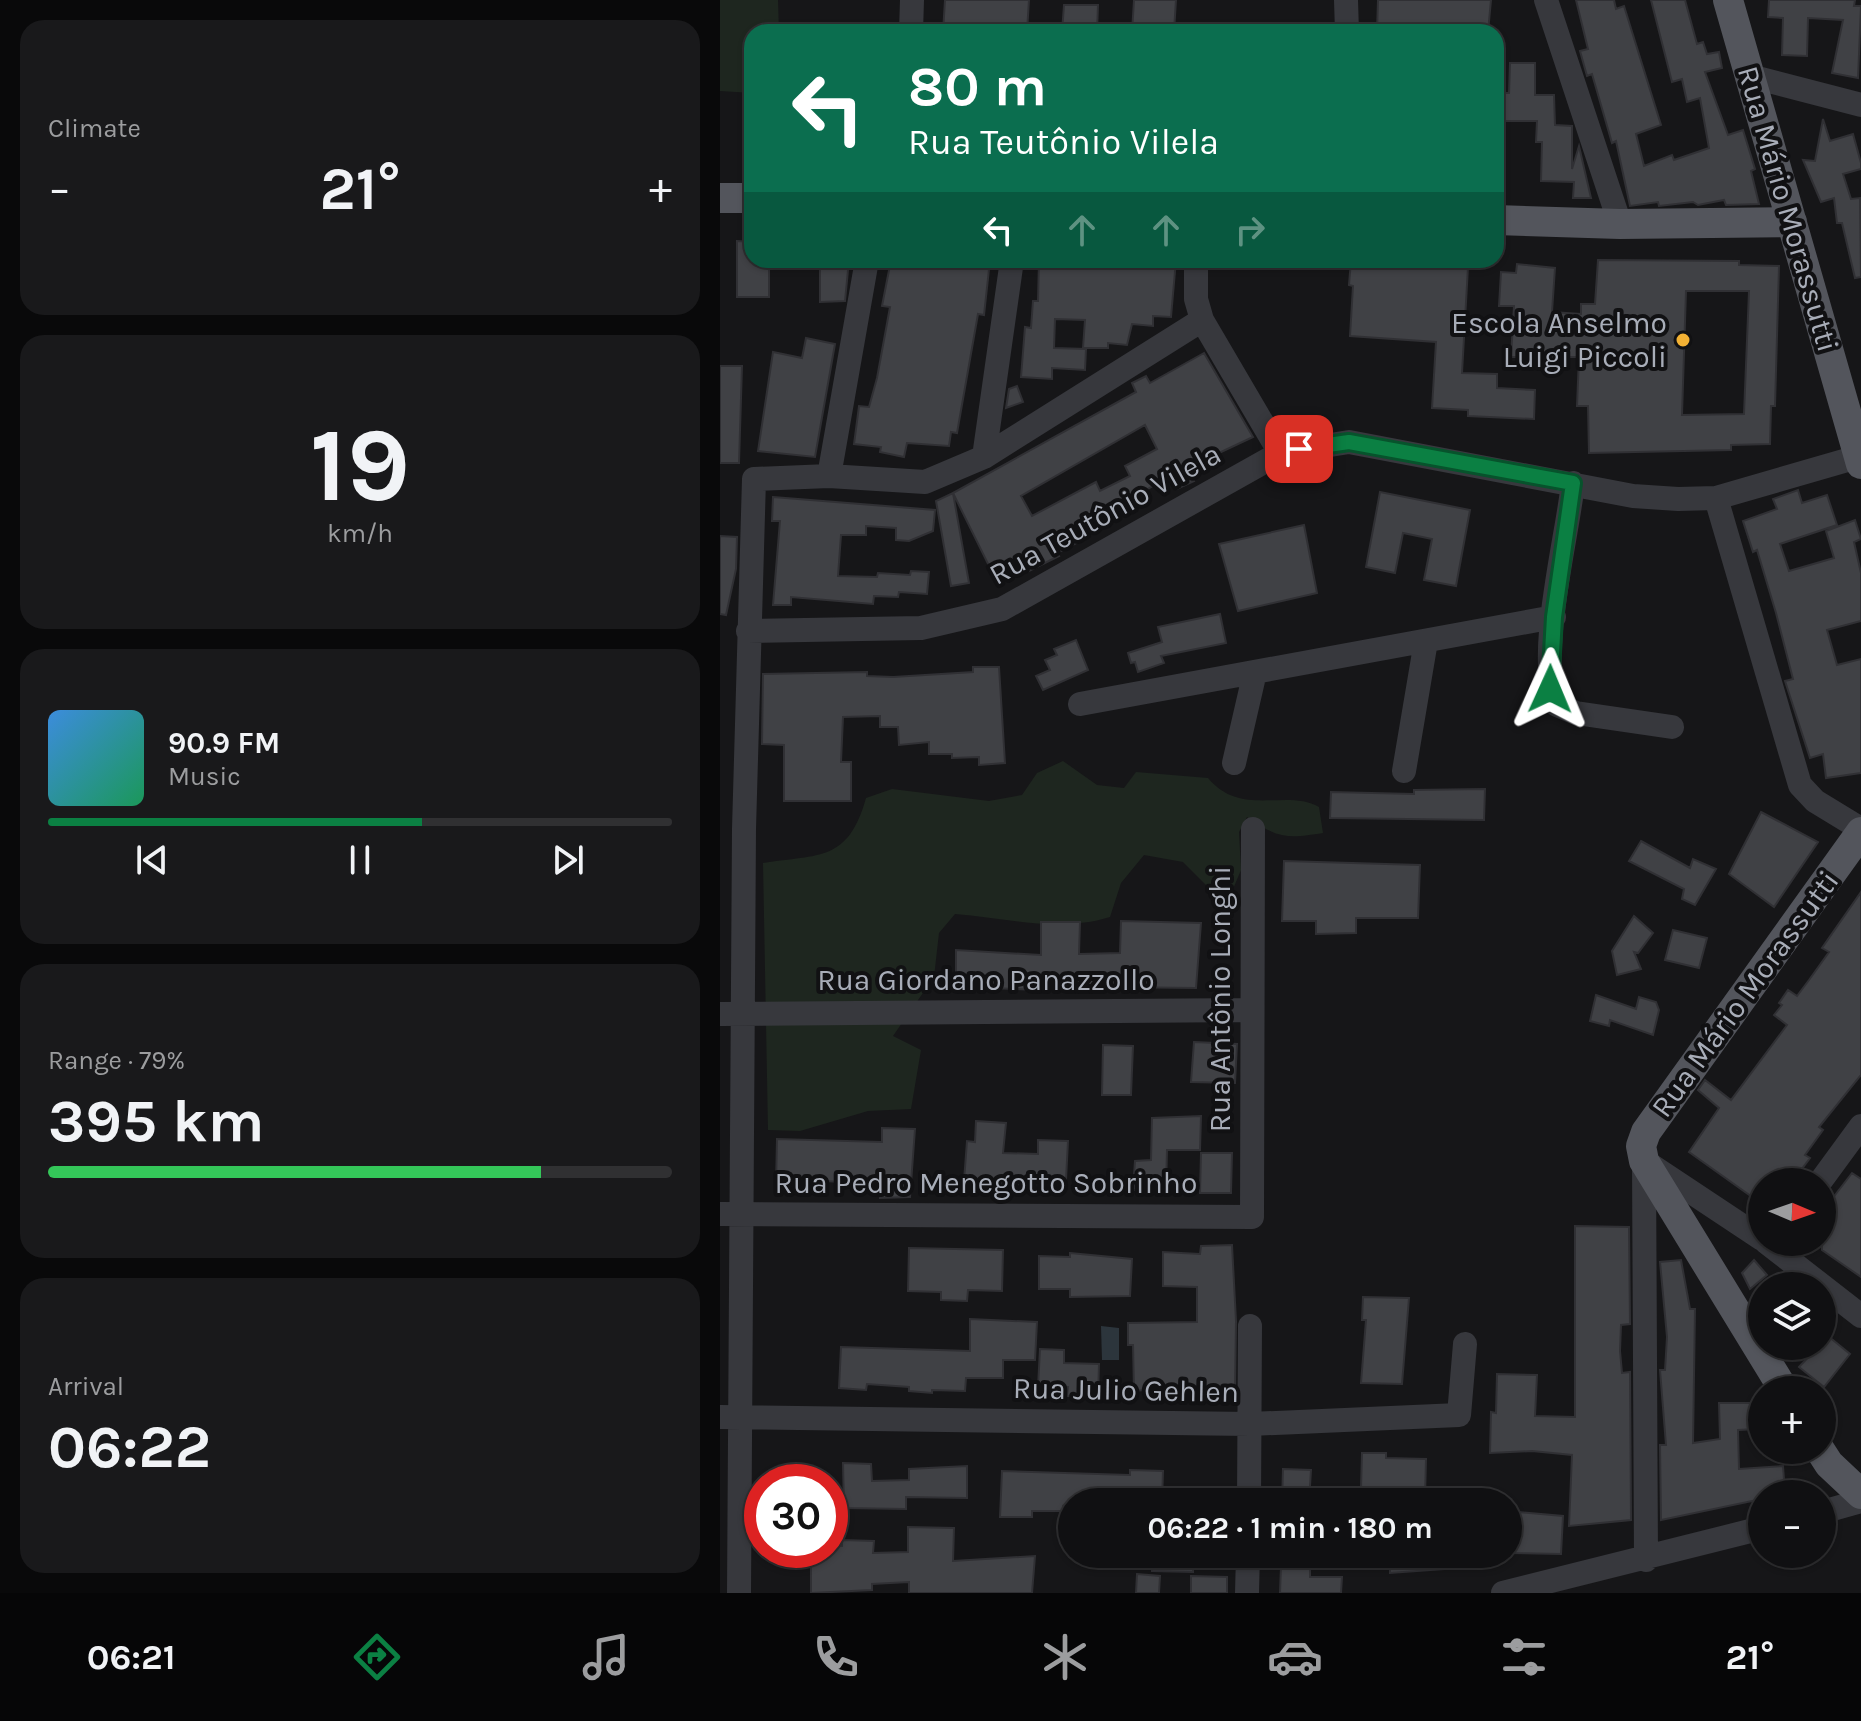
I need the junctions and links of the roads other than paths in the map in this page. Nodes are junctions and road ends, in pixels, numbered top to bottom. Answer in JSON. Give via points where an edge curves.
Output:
{"nodes":[{"id":1,"x":912,"y":0,"type":"edge"},
{"id":2,"x":1346,"y":0,"type":"edge"},
{"id":3,"x":1546,"y":0,"type":"edge"},
{"id":4,"x":1728,"y":0,"type":"edge"},
{"id":5,"x":911,"y":24,"type":"edge"},
{"id":6,"x":1347,"y":24,"type":"edge"},
{"id":7,"x":1750,"y":76,"type":"junction"},
{"id":8,"x":1861,"y":105,"type":"edge"},
{"id":9,"x":720,"y":198,"type":"edge"},
{"id":10,"x":744,"y":198,"type":"edge"},
{"id":11,"x":1504,"y":220,"type":"edge"},
{"id":12,"x":1792,"y":222,"type":"junction"},
{"id":13,"x":1620,"y":224,"type":"junction"},
{"id":14,"x":866,"y":268,"type":"edge"},
{"id":15,"x":1011,"y":268,"type":"edge"},
{"id":16,"x":1196,"y":268,"type":"edge"},
{"id":17,"x":1202,"y":320,"type":"junction"},
{"id":18,"x":1280,"y":453,"type":"junction"},
{"id":19,"x":984,"y":457,"type":"junction"},
{"id":20,"x":1860,"y":459,"type":"edge"},
{"id":21,"x":829,"y":476,"type":"junction"},
{"id":22,"x":1573,"y":483,"type":"junction"},
{"id":23,"x":1716,"y":498,"type":"junction"},
{"id":24,"x":1554,"y":617,"type":"junction"},
{"id":25,"x":748,"y":631,"type":"junction"},
{"id":26,"x":1426,"y":641,"type":"junction"},
{"id":27,"x":1255,"y":672,"type":"junction"},
{"id":28,"x":1080,"y":704,"type":"dead end"},
{"id":29,"x":1672,"y":727,"type":"dead end"},
{"id":30,"x":1234,"y":763,"type":"dead end"},
{"id":31,"x":1404,"y":771,"type":"dead end"},
{"id":32,"x":732,"y":829,"type":"edge"},
{"id":33,"x":1253,"y":829,"type":"dead end"},
{"id":34,"x":1861,"y":831,"type":"edge"},
{"id":35,"x":1252,"y":1010,"type":"junction"},
{"id":36,"x":732,"y":1014,"type":"edge"},
{"id":37,"x":1861,"y":1126,"type":"edge"},
{"id":38,"x":1644,"y":1161,"type":"junction"},
{"id":39,"x":1830,"y":1168,"type":"edge"},
{"id":40,"x":730,"y":1214,"type":"edge"},
{"id":41,"x":1252,"y":1217,"type":"joint"},
{"id":42,"x":1748,"y":1228,"type":"edge"},
{"id":43,"x":1786,"y":1256,"type":"edge"},
{"id":44,"x":1861,"y":1316,"type":"edge"},
{"id":45,"x":1250,"y":1326,"type":"dead end"},
{"id":46,"x":1465,"y":1344,"type":"dead end"},
{"id":47,"x":1775,"y":1376,"type":"edge"},
{"id":48,"x":730,"y":1417,"type":"edge"},
{"id":49,"x":1250,"y":1424,"type":"junction"},
{"id":50,"x":1829,"y":1464,"type":"edge"},
{"id":51,"x":1249,"y":1488,"type":"edge"},
{"id":52,"x":1861,"y":1494,"type":"edge"},
{"id":53,"x":1861,"y":1501,"type":"edge"},
{"id":54,"x":1836,"y":1508,"type":"edge"},
{"id":55,"x":1748,"y":1532,"type":"edge"},
{"id":56,"x":1646,"y":1560,"type":"junction"},
{"id":57,"x":1248,"y":1568,"type":"edge"},
{"id":58,"x":739,"y":1593,"type":"edge"},
{"id":59,"x":1247,"y":1593,"type":"edge"},
{"id":60,"x":1503,"y":1593,"type":"edge"}],
"edges":[{"from":1,"to":5,"type":"street"},
{"from":2,"to":6,"type":"street"},
{"from":3,"to":13,"type":"street"},
{"from":4,"to":7,"type":"main road","name":"Rua Mário Morassutti"},
{"from":7,"to":8,"type":"street"},
{"from":7,"to":12,"type":"main road","name":"Rua Mário Morassutti"},
{"from":9,"to":10,"type":"main road"},
{"from":11,"to":13,"type":"main road"},
{"from":12,"to":13,"type":"main road"},
{"from":12,"to":20,"type":"main road","name":"Rua Mário Morassutti"},
{"from":14,"to":21,"type":"street"},
{"from":15,"to":19,"type":"street"},
{"from":16,"to":17,"type":"street"},
{"from":17,"to":18,"type":"street"},
{"from":17,"to":19,"type":"street"},
{"from":18,"to":22,"type":"street","name":"Rua Teutônio Vilela","via":[[1349,442]]},
{"from":18,"to":25,"type":"street","name":"Rua Teutônio Vilela","via":[[1002,609],[921,628]]},
{"from":19,"to":21,"type":"street","via":[[925,482]]},
{"from":20,"to":23,"type":"street","name":"Rua Teutônio Vilela"},
{"from":21,"to":25,"type":"street","via":[[754,479]]},
{"from":22,"to":23,"type":"street","name":"Rua Teutônio Vilela","via":[[1633,496]]},
{"from":22,"to":24,"type":"street"},
{"from":23,"to":34,"type":"street","via":[[1800,785]]},
{"from":24,"to":26,"type":"street"},
{"from":24,"to":29,"type":"street","via":[[1549,668],[1557,705],[1576,713]]},
{"from":25,"to":32,"type":"street"},
{"from":26,"to":27,"type":"street"},
{"from":26,"to":31,"type":"street"},
{"from":27,"to":28,"type":"street"},
{"from":27,"to":30,"type":"street"},
{"from":32,"to":36,"type":"street"},
{"from":33,"to":35,"type":"street","name":"Rua Antônio Longhi"},
{"from":34,"to":38,"type":"main road","name":"Rua Mário Morassutti","via":[[1646,1132],[1641,1146]]},
{"from":35,"to":36,"type":"street","name":"Rua Giordano Panazzollo"},
{"from":35,"to":41,"type":"street","name":"Rua Antônio Longhi"},
{"from":36,"to":40,"type":"street"},
{"from":37,"to":39,"type":"street"},
{"from":38,"to":42,"type":"street"},
{"from":38,"to":47,"type":"main road"},
{"from":38,"to":56,"type":"street"},
{"from":40,"to":41,"type":"street","name":"Rua Pedro Menegotto Sobrinho"},
{"from":40,"to":48,"type":"street"},
{"from":43,"to":44,"type":"street"},
{"from":45,"to":49,"type":"street"},
{"from":46,"to":49,"type":"street","name":"Rua Julio Gehlen","via":[[1459,1415]]},
{"from":48,"to":49,"type":"street","name":"Rua Julio Gehlen"},
{"from":48,"to":58,"type":"street"},
{"from":49,"to":51,"type":"street"},
{"from":50,"to":52,"type":"main road"},
{"from":53,"to":54,"type":"street"},
{"from":55,"to":56,"type":"street"},
{"from":56,"to":60,"type":"street"},
{"from":57,"to":59,"type":"street"}]}
